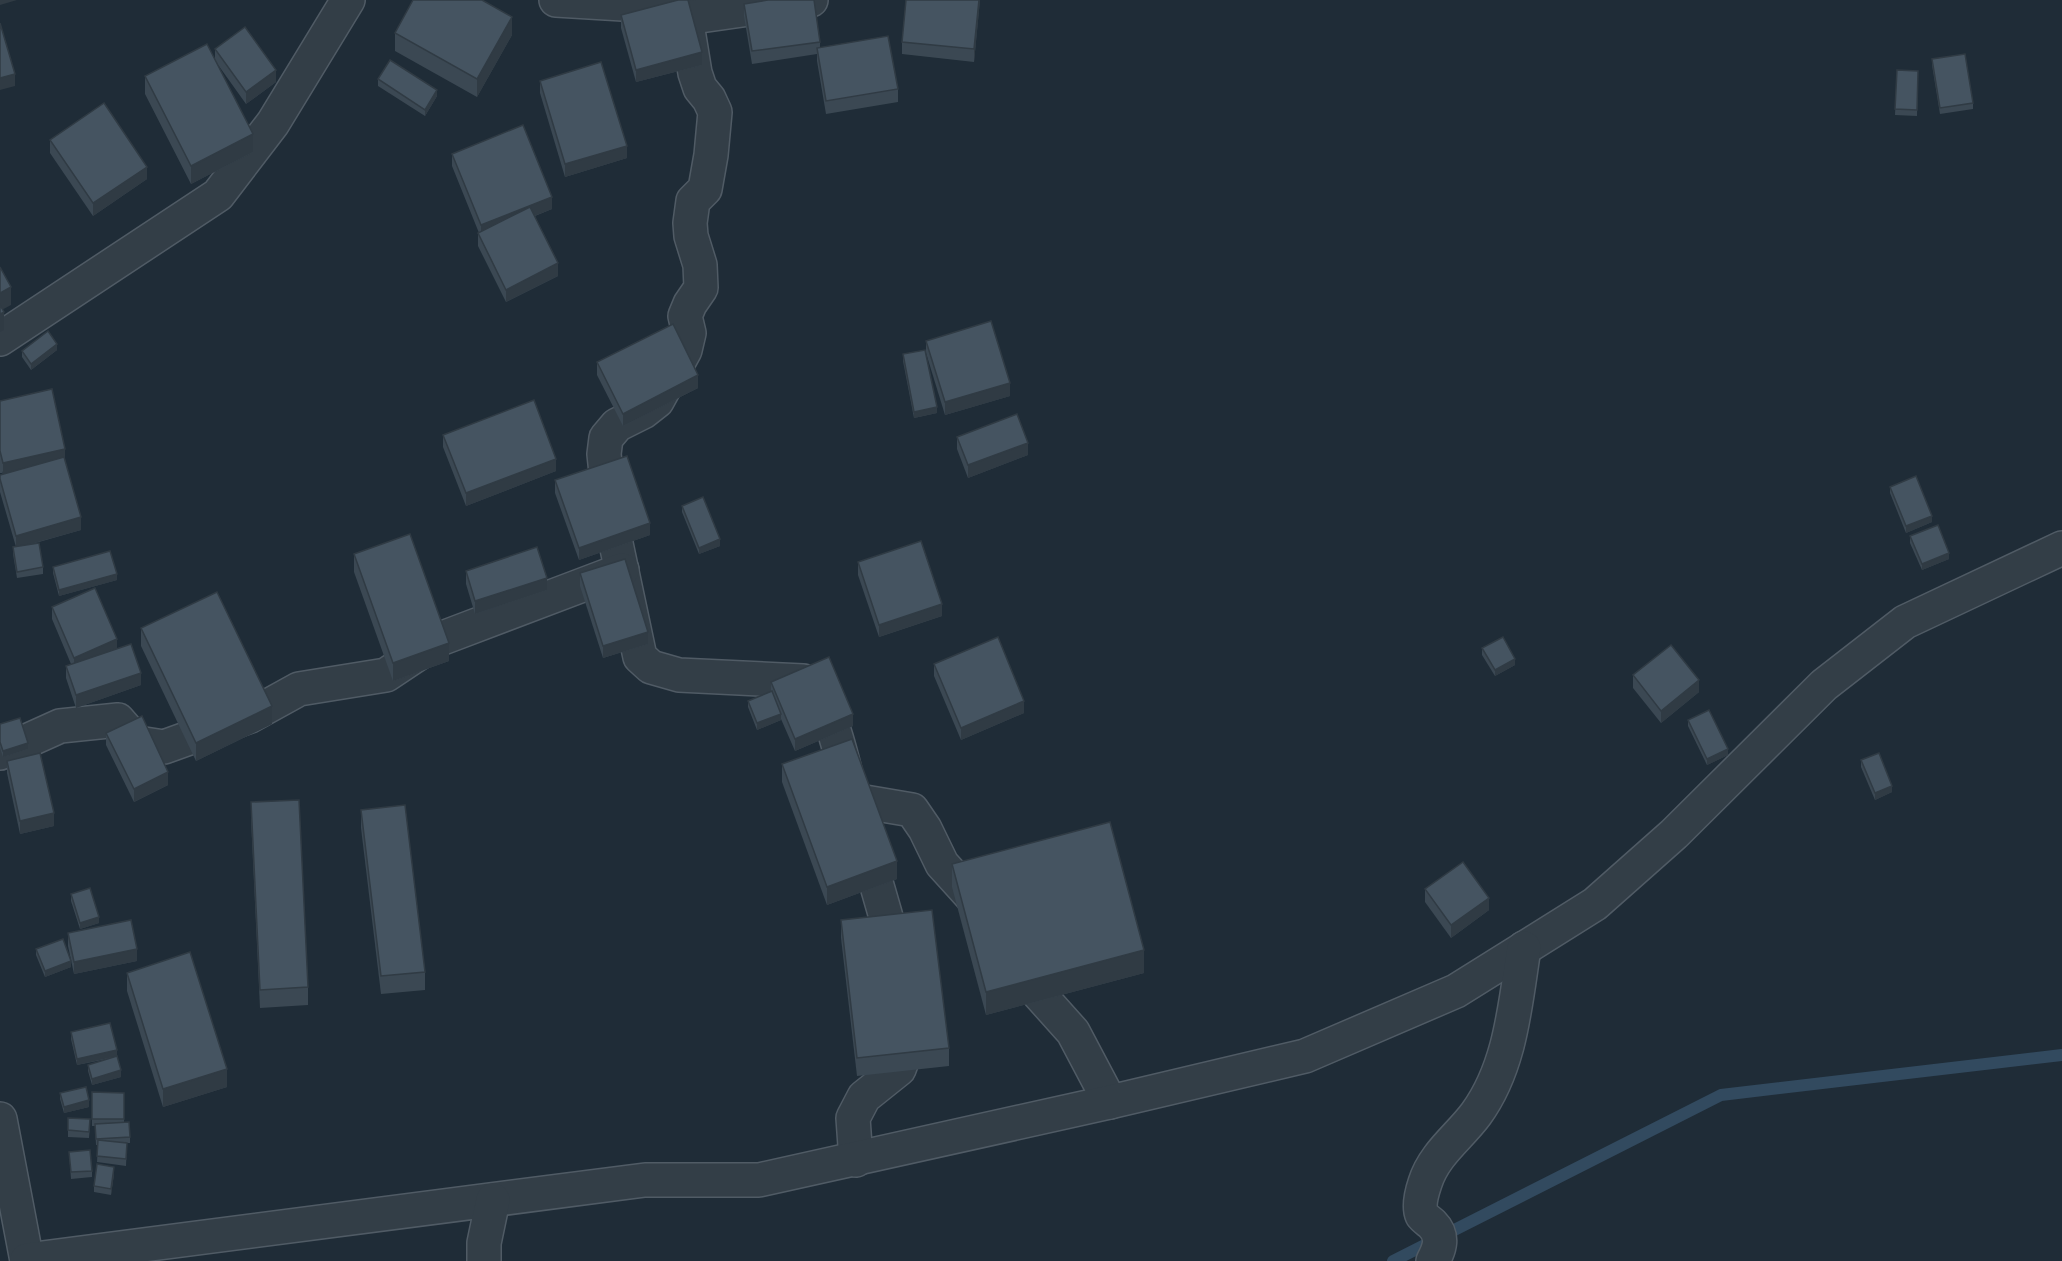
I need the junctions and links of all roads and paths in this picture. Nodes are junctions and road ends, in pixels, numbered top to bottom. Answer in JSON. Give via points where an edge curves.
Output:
{"nodes":[{"id":1,"x":348,"y":0,"type":"edge"},
{"id":2,"x":556,"y":0,"type":"edge"},
{"id":3,"x":811,"y":0,"type":"edge"},
{"id":4,"x":686,"y":18,"type":"junction"},
{"id":5,"x":0,"y":339,"type":"edge"},
{"id":6,"x":2062,"y":548,"type":"edge"},
{"id":7,"x":622,"y":570,"type":"junction"},
{"id":8,"x":0,"y":753,"type":"edge"},
{"id":9,"x":853,"y":800,"type":"junction"},
{"id":10,"x":1524,"y":948,"type":"junction"},
{"id":11,"x":1110,"y":1102,"type":"junction"},
{"id":12,"x":0,"y":1119,"type":"edge"},
{"id":13,"x":856,"y":1160,"type":"junction"},
{"id":14,"x":493,"y":1200,"type":"junction"},
{"id":15,"x":27,"y":1260,"type":"edge"},
{"id":16,"x":484,"y":1261,"type":"edge"},
{"id":17,"x":1433,"y":1261,"type":"edge"}],
"edges":[{"from":1,"to":5,"type":"street","via":[[273,123],[218,195]]},
{"from":2,"to":4,"type":"street","via":[[673,8],[682,11]]},
{"from":3,"to":4,"type":"street"},
{"from":4,"to":7,"type":"street","via":[[695,74],[715,112],[705,189],[693,201],[690,223],[701,288],[685,316],[689,333],[685,350],[657,401],[617,424],[606,438],[610,509]]},
{"from":6,"to":10,"type":"street","via":[[1905,622],[1824,685],[1674,834],[1595,904]]},
{"from":7,"to":8,"type":"street","via":[[440,639],[386,675],[299,689],[250,716],[164,747],[138,743],[118,720],[60,726]]},
{"from":7,"to":9,"type":"street","via":[[640,657],[651,667],[679,675],[804,681],[816,691],[832,724]]},
{"from":9,"to":11,"type":"street","via":[[912,810],[942,864],[1005,934],[1040,994],[1073,1032]]},
{"from":9,"to":13,"type":"street","via":[[908,995],[909,1042],[899,1069],[864,1097],[853,1118]]},
{"from":10,"to":11,"type":"street","via":[[1456,991],[1305,1056]]},
{"from":10,"to":17,"type":"street","via":[[1500,1073],[1476,1114],[1442,1151],[1425,1181],[1422,1215],[1438,1231],[1441,1248]]},
{"from":11,"to":13,"type":"street"},
{"from":12,"to":15,"type":"street"},
{"from":13,"to":14,"type":"street","via":[[759,1180],[645,1180]]},
{"from":14,"to":15,"type":"street"},
{"from":14,"to":16,"type":"street"}]}
